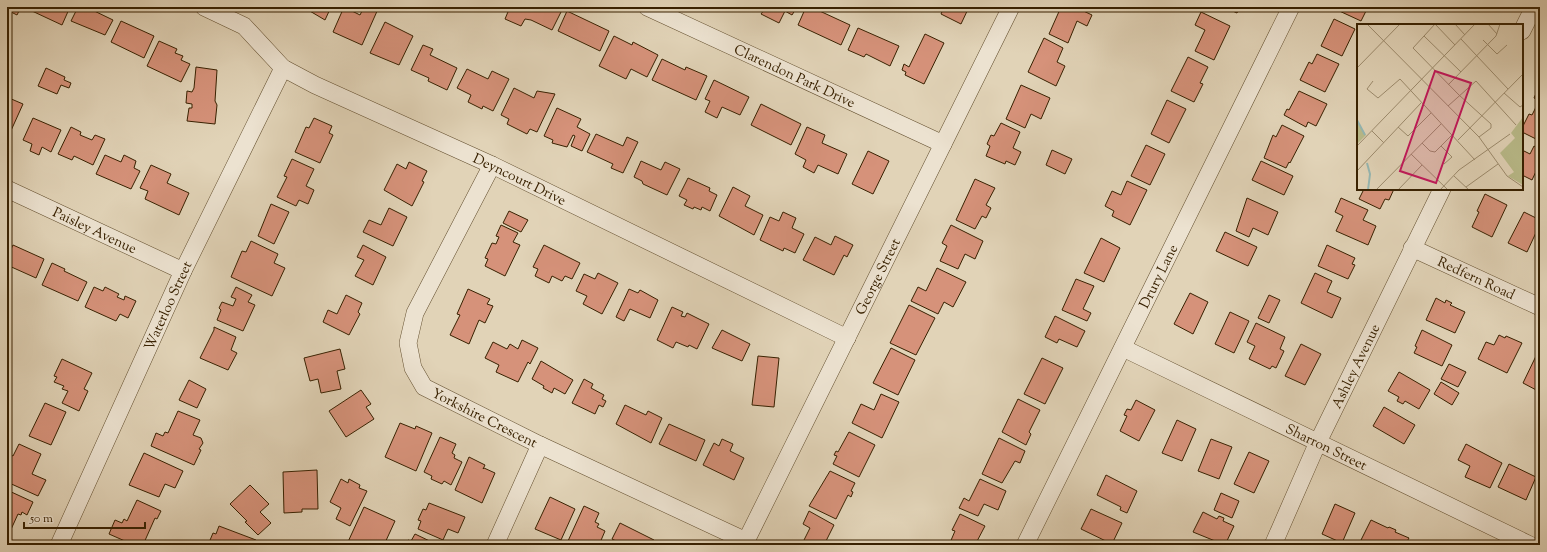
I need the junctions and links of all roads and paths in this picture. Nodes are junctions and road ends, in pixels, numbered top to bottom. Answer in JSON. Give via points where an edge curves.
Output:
{"nodes":[{"id":1,"x":204,"y":7,"type":"edge"},
{"id":2,"x":647,"y":7,"type":"edge"},
{"id":3,"x":1011,"y":7,"type":"edge"},
{"id":4,"x":1291,"y":7,"type":"edge"},
{"id":5,"x":1534,"y":7,"type":"edge"},
{"id":6,"x":1523,"y":29,"type":"edge"},
{"id":7,"x":283,"y":68,"type":"junction"},
{"id":8,"x":943,"y":144,"type":"junction"},
{"id":9,"x":492,"y":165,"type":"junction"},
{"id":10,"x":7,"y":189,"type":"edge"},
{"id":11,"x":1441,"y":190,"type":"edge"},
{"id":12,"x":1412,"y":248,"type":"junction"},
{"id":13,"x":183,"y":272,"type":"junction"},
{"id":14,"x":1540,"y":307,"type":"edge"},
{"id":15,"x":847,"y":338,"type":"junction"},
{"id":16,"x":1123,"y":348,"type":"junction"},
{"id":17,"x":1318,"y":442,"type":"junction"},
{"id":18,"x":540,"y":445,"type":"junction"},
{"id":19,"x":745,"y":543,"type":"edge"},
{"id":20,"x":59,"y":545,"type":"edge"},
{"id":21,"x":495,"y":545,"type":"edge"},
{"id":22,"x":1026,"y":545,"type":"edge"},
{"id":23,"x":1273,"y":545,"type":"edge"},
{"id":24,"x":1530,"y":545,"type":"edge"}],
"edges":[{"from":1,"to":7,"type":"street","name":"Deyncourt Drive","via":[[244,26]]},
{"from":2,"to":8,"type":"street","name":"Clarendon Park Drive"},
{"from":3,"to":8,"type":"street","name":"George Street"},
{"from":4,"to":16,"type":"street","name":"Drury Lane"},
{"from":5,"to":6,"type":"street"},
{"from":7,"to":9,"type":"street","name":"Deyncourt Drive"},
{"from":7,"to":13,"type":"street","name":"Waterloo Street"},
{"from":8,"to":15,"type":"street","name":"George Street"},
{"from":9,"to":15,"type":"street","name":"Deyncourt Drive"},
{"from":9,"to":18,"type":"street","name":"Yorkshire Crescent","via":[[415,313],[409,349],[413,368],[424,387]]},
{"from":10,"to":13,"type":"street","name":"Paisley Avenue"},
{"from":11,"to":12,"type":"street","name":"Ashley Avenue"},
{"from":12,"to":14,"type":"street","name":"Redfern Road"},
{"from":12,"to":17,"type":"street","name":"Ashley Avenue"},
{"from":13,"to":20,"type":"street","name":"Waterloo Street"},
{"from":15,"to":19,"type":"street","name":"George Street"},
{"from":16,"to":17,"type":"street","name":"Sharron Street"},
{"from":16,"to":22,"type":"street","name":"Drury Lane"},
{"from":17,"to":23,"type":"street","name":"Ashley Avenue"},
{"from":17,"to":24,"type":"street","name":"Sharron Street"},
{"from":18,"to":19,"type":"street","name":"Yorkshire Crescent"},
{"from":18,"to":21,"type":"street"}]}
